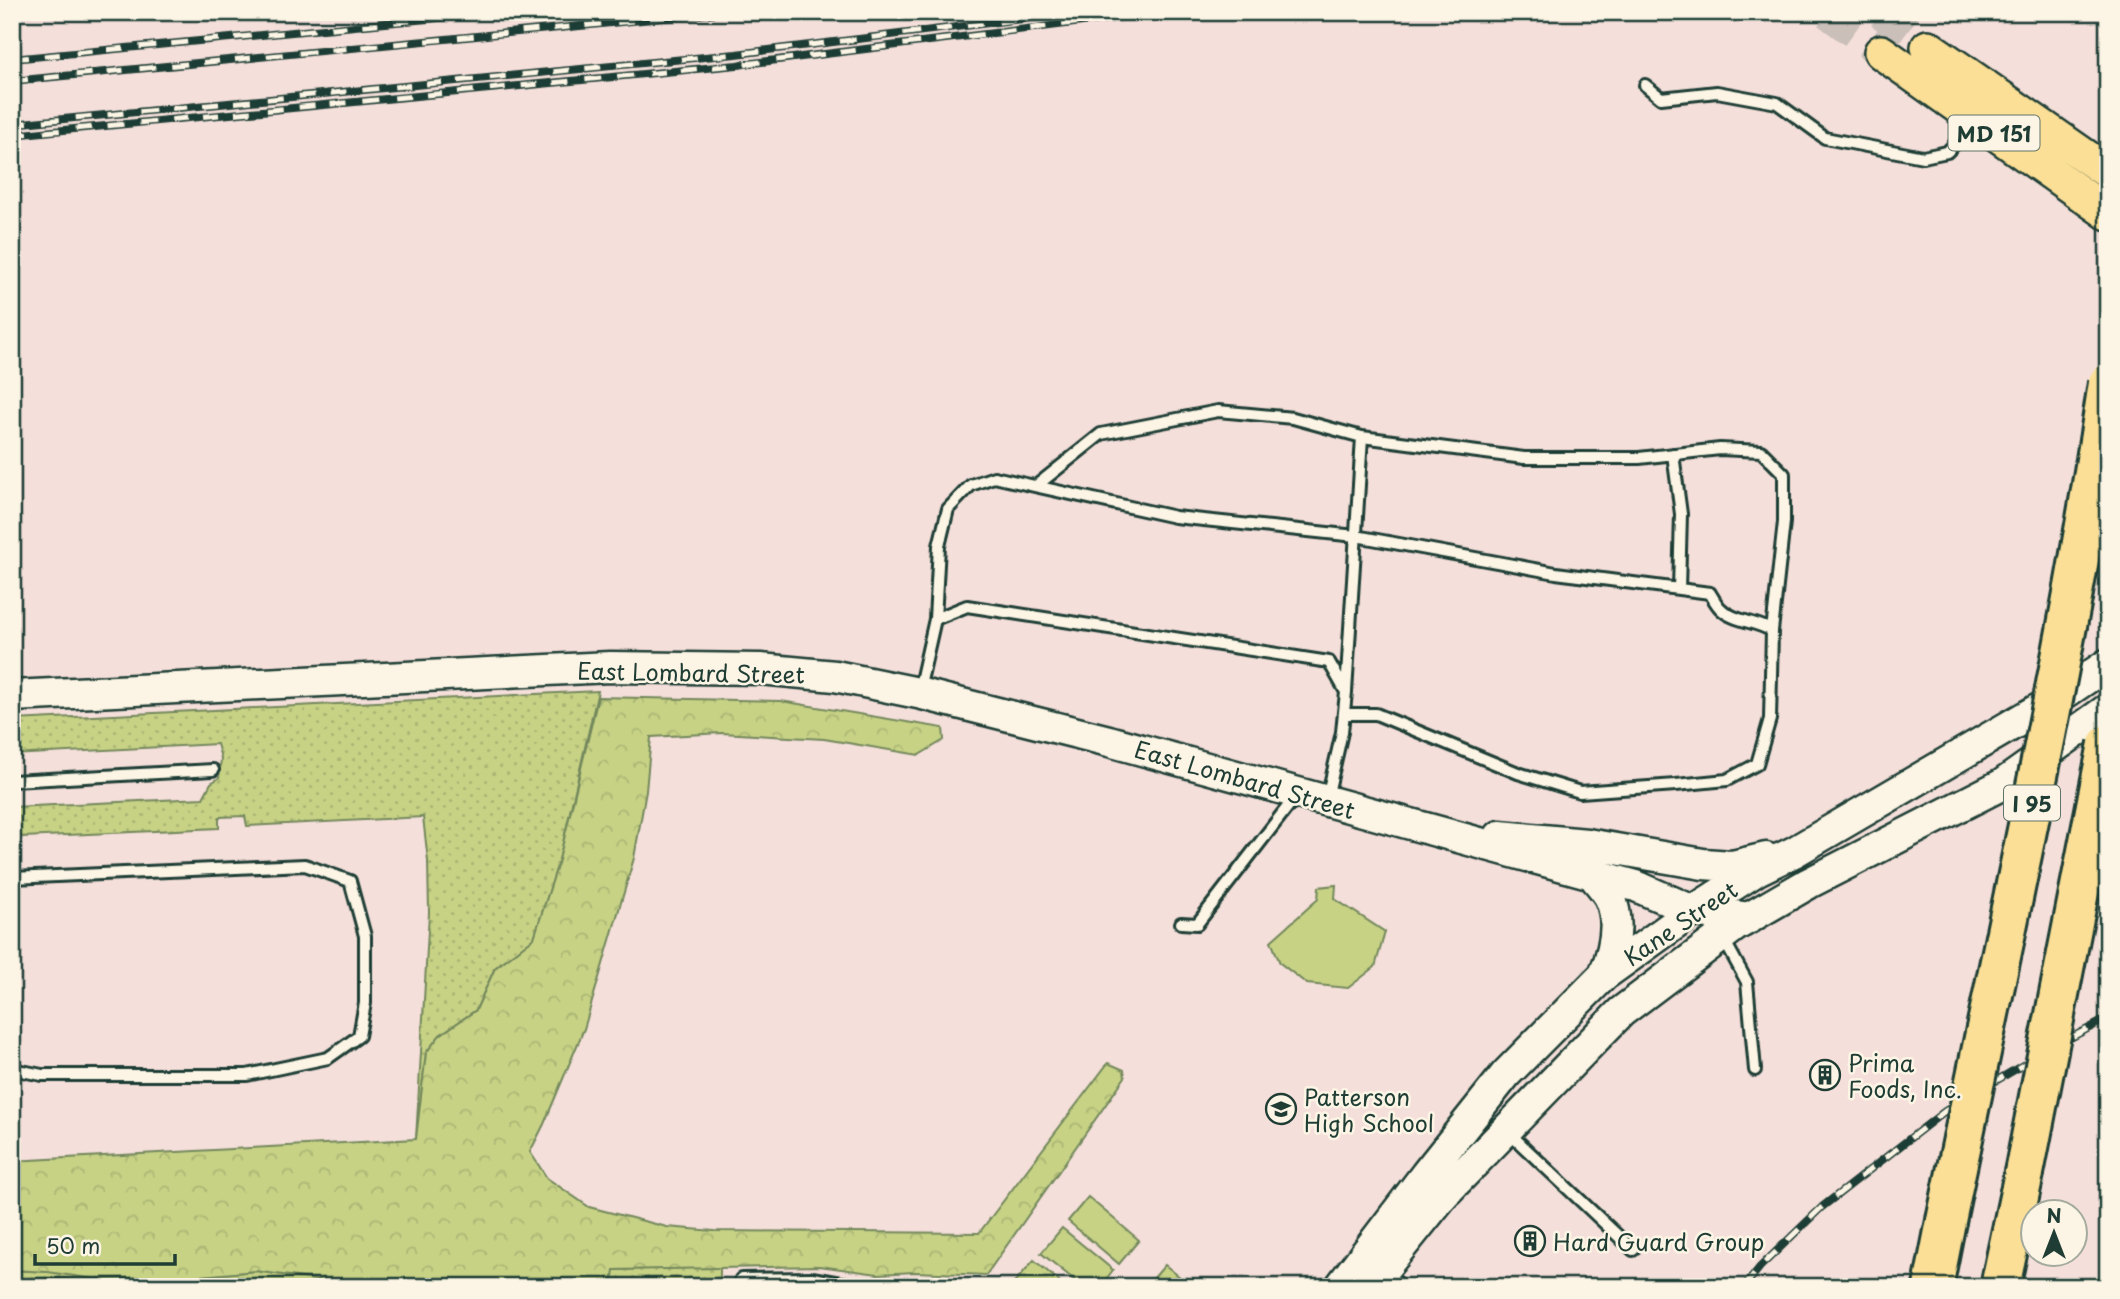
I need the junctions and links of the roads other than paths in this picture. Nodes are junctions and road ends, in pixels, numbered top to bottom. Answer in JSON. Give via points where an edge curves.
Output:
{"nodes":[{"id":1,"x":1928,"y":47,"type":"tunnel mouth"},
{"id":2,"x":1881,"y":52,"type":"tunnel mouth"},
{"id":3,"x":1644,"y":85,"type":"dead end"},
{"id":4,"x":1978,"y":121,"type":"junction"},
{"id":5,"x":2108,"y":172,"type":"edge"},
{"id":6,"x":2108,"y":213,"type":"edge"},
{"id":7,"x":2108,"y":383,"type":"edge"},
{"id":8,"x":1362,"y":437,"type":"junction"},
{"id":9,"x":1673,"y":454,"type":"junction"},
{"id":10,"x":1036,"y":486,"type":"junction"},
{"id":11,"x":1356,"y":536,"type":"junction"},
{"id":12,"x":1679,"y":589,"type":"junction"},
{"id":13,"x":935,"y":619,"type":"junction"},
{"id":14,"x":1773,"y":631,"type":"junction"},
{"id":15,"x":2108,"y":664,"type":"edge"},
{"id":16,"x":1346,"y":692,"type":"junction"},
{"id":17,"x":918,"y":693,"type":"junction"},
{"id":18,"x":12,"y":696,"type":"edge"},
{"id":19,"x":2108,"y":709,"type":"edge"},
{"id":20,"x":1344,"y":714,"type":"junction"},
{"id":21,"x":2108,"y":744,"type":"edge"},
{"id":22,"x":213,"y":770,"type":"dead end"},
{"id":23,"x":12,"y":781,"type":"edge"},
{"id":24,"x":1298,"y":793,"type":"junction"},
{"id":25,"x":1326,"y":802,"type":"junction"},
{"id":26,"x":1434,"y":831,"type":"junction"},
{"id":27,"x":1794,"y":852,"type":"junction"},
{"id":28,"x":1639,"y":855,"type":"junction"},
{"id":29,"x":1593,"y":875,"type":"junction"},
{"id":30,"x":12,"y":878,"type":"edge"},
{"id":31,"x":1693,"y":911,"type":"junction"},
{"id":32,"x":1750,"y":918,"type":"junction"},
{"id":33,"x":1181,"y":923,"type":"dead end"},
{"id":34,"x":1721,"y":936,"type":"junction"},
{"id":35,"x":1695,"y":956,"type":"junction"},
{"id":36,"x":1604,"y":975,"type":"junction"},
{"id":37,"x":12,"y":1069,"type":"edge"},
{"id":38,"x":1755,"y":1070,"type":"dead end"},
{"id":39,"x":1506,"y":1129,"type":"junction"},
{"id":40,"x":1633,"y":1250,"type":"dead end"},
{"id":41,"x":741,"y":1279,"type":"dead end"},
{"id":42,"x":1384,"y":1282,"type":"edge"},
{"id":43,"x":863,"y":1287,"type":"edge"},
{"id":44,"x":1340,"y":1287,"type":"edge"},
{"id":45,"x":1933,"y":1287,"type":"edge"},
{"id":46,"x":2000,"y":1287,"type":"edge"}],
"edges":[{"from":1,"to":5,"type":"main road","number":"MD 151"},
{"from":2,"to":4,"type":"main road","number":"MD 151"},
{"from":3,"to":4,"type":"lane","via":[[1661,98],[1717,92],[1777,103],[1825,138],[1923,157],[1947,152]]},
{"from":4,"to":6,"type":"main road","number":"MD 151"},
{"from":7,"to":45,"type":"highway","number":"I 95","bridge":true,"via":[[2057,680]]},
{"from":8,"to":9,"type":"lane","via":[[1524,458]]},
{"from":8,"to":10,"type":"lane","via":[[1293,418],[1219,411],[1101,434]]},
{"from":8,"to":11,"type":"lane"},
{"from":9,"to":12,"type":"lane","via":[[1681,514]]},
{"from":9,"to":14,"type":"lane","via":[[1761,451],[1784,474]]},
{"from":10,"to":11,"type":"lane","via":[[1175,517]]},
{"from":10,"to":13,"type":"lane","via":[[994,477],[971,485],[948,509],[939,546]]},
{"from":11,"to":12,"type":"lane","via":[[1556,573]]},
{"from":11,"to":16,"type":"lane"},
{"from":12,"to":14,"type":"lane","via":[[1710,593],[1720,609]]},
{"from":13,"to":16,"type":"lane","via":[[967,606],[1329,662]]},
{"from":13,"to":17,"type":"lane"},
{"from":14,"to":20,"type":"lane","via":[[1770,719],[1757,764],[1727,779],[1580,792],[1518,773],[1376,714]]},
{"from":15,"to":27,"type":"main road","name":"Kane Street"},
{"from":16,"to":20,"type":"lane"},
{"from":17,"to":18,"type":"main road","name":"East Lombard Street","via":[[835,676],[760,669],[610,667]]},
{"from":17,"to":24,"type":"main road","name":"East Lombard Street"},
{"from":19,"to":32,"type":"main road","name":"Kane Street","via":[[2003,783]]},
{"from":20,"to":25,"type":"lane"},
{"from":21,"to":46,"type":"highway","number":"I 95","bridge":true},
{"from":22,"to":23,"type":"lane"},
{"from":24,"to":25,"type":"main road","name":"East Lombard Street"},
{"from":24,"to":33,"type":"lane","via":[[1197,924]]},
{"from":25,"to":26,"type":"main road","name":"East Lombard Street"},
{"from":26,"to":28,"type":"main road","name":"East Lombard Street","via":[[1587,844]]},
{"from":26,"to":29,"type":"main road","name":"East Lombard Street"},
{"from":27,"to":28,"type":"main road","via":[[1732,866]]},
{"from":27,"to":31,"type":"main road","name":"Kane Street","via":[[1756,870]]},
{"from":28,"to":31,"type":"main road","via":[[1679,873],[1688,887]]},
{"from":29,"to":31,"type":"main road","name":"East Lombard Street","via":[[1645,889]]},
{"from":29,"to":36,"type":"main road","via":[[1610,897],[1614,916],[1615,940]]},
{"from":30,"to":37,"type":"lane","via":[[305,865],[350,881],[365,936],[365,1003],[359,1036],[328,1058],[247,1075],[42,1075]]},
{"from":31,"to":32,"type":"main road","name":"East Lombard Street"},
{"from":31,"to":35,"type":"main road"},
{"from":31,"to":36,"type":"main road","name":"Kane Street"},
{"from":32,"to":34,"type":"main road","name":"Kane Street"},
{"from":34,"to":35,"type":"main road","name":"Kane Street"},
{"from":34,"to":38,"type":"lane","via":[[1747,982]]},
{"from":35,"to":39,"type":"main road","name":"Kane Street","via":[[1621,1012]]},
{"from":36,"to":44,"type":"main road","name":"Kane Street","via":[[1506,1074]]},
{"from":39,"to":40,"type":"lane"},
{"from":39,"to":42,"type":"main road","name":"Kane Street","via":[[1444,1194]]},
{"from":41,"to":43,"type":"lane","via":[[812,1278]]}]}
